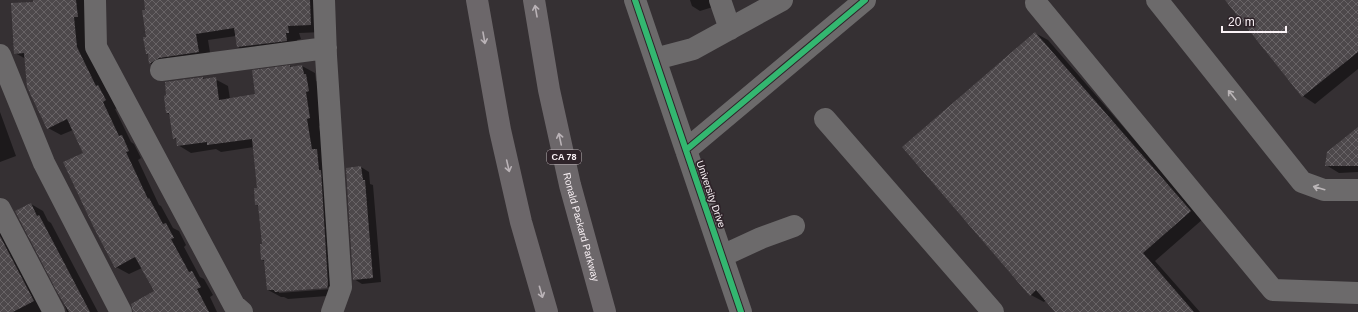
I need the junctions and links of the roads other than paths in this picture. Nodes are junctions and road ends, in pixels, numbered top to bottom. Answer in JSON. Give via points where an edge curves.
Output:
{"nodes":[{"id":1,"x":95,"y":0,"type":"edge"},
{"id":2,"x":324,"y":0,"type":"edge"},
{"id":3,"x":477,"y":0,"type":"edge"},
{"id":4,"x":534,"y":0,"type":"edge"},
{"id":5,"x":635,"y":0,"type":"edge"},
{"id":6,"x":720,"y":0,"type":"edge"},
{"id":7,"x":782,"y":0,"type":"edge"},
{"id":8,"x":864,"y":0,"type":"edge"},
{"id":9,"x":1157,"y":0,"type":"edge"},
{"id":10,"x":1036,"y":3,"type":"dead end"},
{"id":11,"x":730,"y":29,"type":"junction"},
{"id":12,"x":326,"y":48,"type":"junction"},
{"id":13,"x":0,"y":55,"type":"edge"},
{"id":14,"x":655,"y":59,"type":"junction"},
{"id":15,"x":161,"y":70,"type":"dead end"},
{"id":16,"x":825,"y":119,"type":"dead end"},
{"id":17,"x":686,"y":150,"type":"junction"},
{"id":18,"x":1358,"y":190,"type":"edge"},
{"id":19,"x":0,"y":209,"type":"edge"},
{"id":20,"x":794,"y":226,"type":"dead end"},
{"id":21,"x":722,"y":256,"type":"junction"},
{"id":22,"x":1358,"y":293,"type":"edge"},
{"id":23,"x":54,"y":312,"type":"edge"},
{"id":24,"x":121,"y":312,"type":"edge"},
{"id":25,"x":242,"y":312,"type":"edge"},
{"id":26,"x":332,"y":312,"type":"edge"},
{"id":27,"x":547,"y":312,"type":"edge"},
{"id":28,"x":606,"y":312,"type":"edge"},
{"id":29,"x":741,"y":312,"type":"edge"},
{"id":30,"x":993,"y":312,"type":"edge"}],
"edges":[{"from":1,"to":25,"type":"street","via":[[96,47],[234,305]]},
{"from":2,"to":12,"type":"street"},
{"from":3,"to":27,"type":"highway","one_way":true,"via":[[503,145],[520,222]]},
{"from":28,"to":4,"type":"highway","name":"Ronald Packard Parkway","number":"CA 78","one_way":true,"via":[[570,185],[549,90]]},
{"from":5,"to":14,"type":"street","name":"University Drive"},
{"from":6,"to":11,"type":"street"},
{"from":7,"to":11,"type":"street"},
{"from":8,"to":17,"type":"street"},
{"from":18,"to":9,"type":"street","one_way":true,"via":[[1324,190],[1302,182]]},
{"from":10,"to":22,"type":"street","via":[[1274,290]]},
{"from":11,"to":14,"type":"street","via":[[693,49]]},
{"from":12,"to":15,"type":"street"},
{"from":12,"to":26,"type":"street","via":[[341,287]]},
{"from":13,"to":24,"type":"street","via":[[44,164]]},
{"from":14,"to":17,"type":"street","name":"University Drive"},
{"from":16,"to":30,"type":"street"},
{"from":17,"to":21,"type":"street","name":"University Drive"},
{"from":19,"to":23,"type":"street"},
{"from":20,"to":21,"type":"street"},
{"from":21,"to":29,"type":"street","name":"University Drive"}]}
